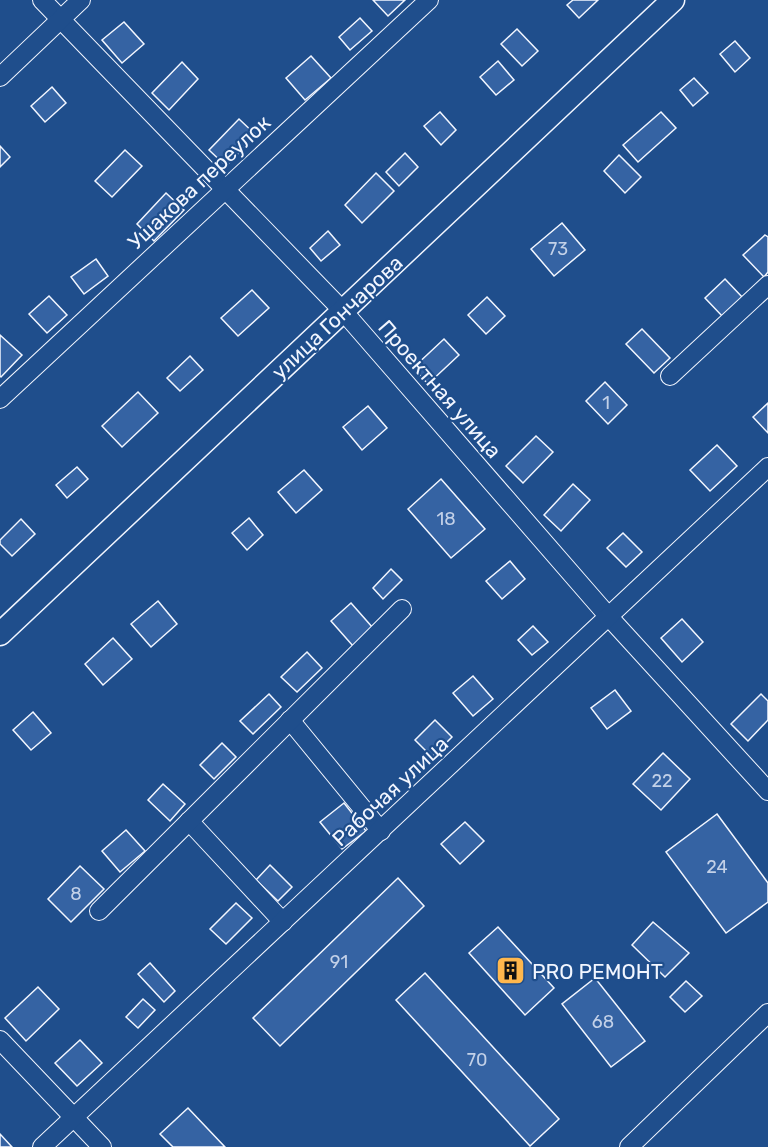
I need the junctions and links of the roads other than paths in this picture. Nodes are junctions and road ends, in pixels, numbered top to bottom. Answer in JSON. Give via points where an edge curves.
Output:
{"nodes":[{"id":1,"x":42,"y":0,"type":"edge"},
{"id":2,"x":81,"y":0,"type":"edge"},
{"id":3,"x":429,"y":0,"type":"edge"},
{"id":4,"x":673,"y":0,"type":"edge"},
{"id":5,"x":61,"y":19,"type":"junction"},
{"id":6,"x":0,"y":76,"type":"edge"},
{"id":7,"x":225,"y":189,"type":"junction"},
{"id":8,"x":768,"y":285,"type":"edge"},
{"id":9,"x":343,"y":311,"type":"junction"},
{"id":10,"x":670,"y":376,"type":"dead end"},
{"id":11,"x":0,"y":399,"type":"edge"},
{"id":12,"x":768,"y":467,"type":"edge"},
{"id":13,"x":402,"y":609,"type":"dead end"},
{"id":14,"x":609,"y":617,"type":"junction"},
{"id":15,"x":0,"y":634,"type":"edge"},
{"id":16,"x":290,"y":720,"type":"junction"},
{"id":17,"x":768,"y":791,"type":"edge"},
{"id":18,"x":189,"y":821,"type":"junction"},
{"id":19,"x":381,"y":831,"type":"junction"},
{"id":20,"x":99,"y":911,"type":"dead end"},
{"id":21,"x":282,"y":922,"type":"junction"},
{"id":22,"x":768,"y":1013,"type":"edge"},
{"id":23,"x":0,"y":1040,"type":"edge"},
{"id":24,"x":74,"y":1117,"type":"junction"},
{"id":25,"x":42,"y":1147,"type":"edge"},
{"id":26,"x":102,"y":1147,"type":"edge"},
{"id":27,"x":629,"y":1147,"type":"edge"}],
"edges":[{"from":1,"to":5,"type":"street","name":"Проектная улица"},
{"from":2,"to":5,"type":"street"},
{"from":3,"to":7,"type":"street","name":"Ушакова переулок"},
{"from":4,"to":9,"type":"street","name":"улица Гончарова"},
{"from":5,"to":6,"type":"street"},
{"from":5,"to":7,"type":"street","name":"Проектная улица"},
{"from":7,"to":9,"type":"street","name":"Проектная улица"},
{"from":7,"to":11,"type":"street","name":"Ушакова переулок"},
{"from":8,"to":10,"type":"street"},
{"from":9,"to":14,"type":"street","name":"Проектная улица"},
{"from":9,"to":15,"type":"street","name":"улица Гончарова"},
{"from":12,"to":14,"type":"street","name":"Рабочая улица"},
{"from":13,"to":16,"type":"street"},
{"from":14,"to":17,"type":"street","name":"Проектная улица"},
{"from":14,"to":19,"type":"street","name":"Рабочая улица"},
{"from":16,"to":18,"type":"street"},
{"from":16,"to":19,"type":"street"},
{"from":18,"to":20,"type":"street"},
{"from":18,"to":21,"type":"street"},
{"from":19,"to":21,"type":"street","name":"Рабочая улица"},
{"from":21,"to":24,"type":"street","name":"Рабочая улица"},
{"from":22,"to":27,"type":"street"},
{"from":23,"to":24,"type":"street"},
{"from":24,"to":25,"type":"street","name":"Рабочая улица"},
{"from":24,"to":26,"type":"street"}]}
